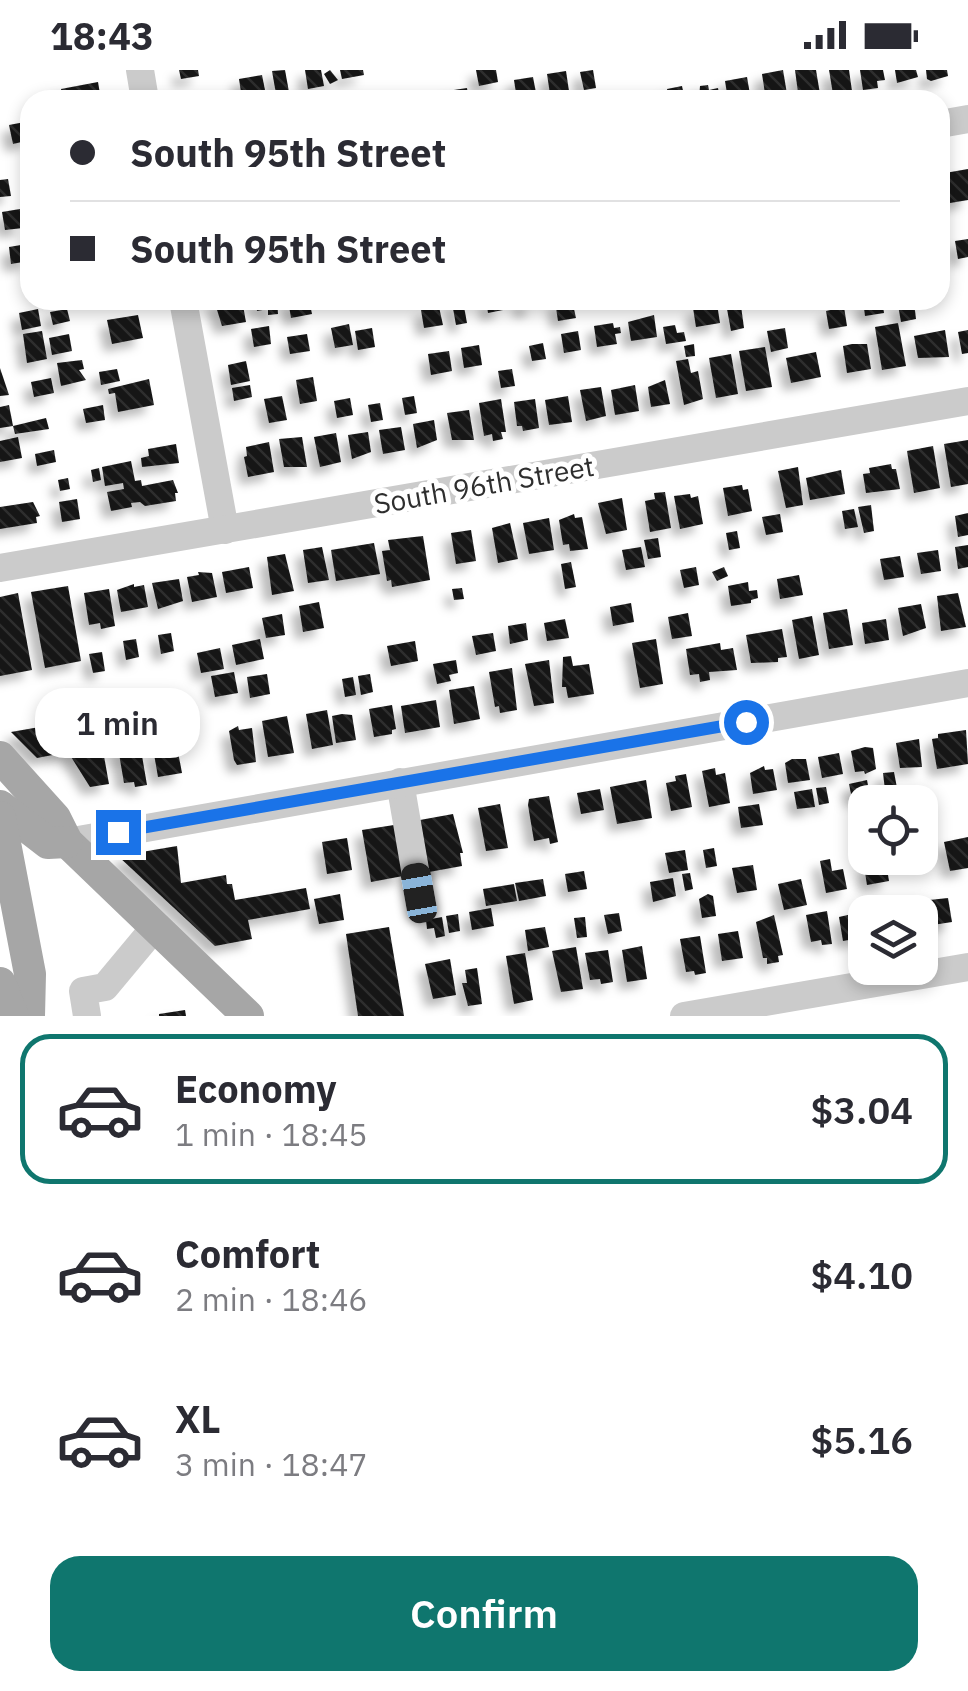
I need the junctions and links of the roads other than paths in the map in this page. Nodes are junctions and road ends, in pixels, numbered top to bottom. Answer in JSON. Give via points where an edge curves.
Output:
{"nodes":[{"id":1,"x":185,"y":310,"type":"edge"},
{"id":2,"x":968,"y":401,"type":"edge"},
{"id":3,"x":225,"y":530,"type":"junction"},
{"id":4,"x":0,"y":568,"type":"edge"},
{"id":5,"x":968,"y":684,"type":"edge"},
{"id":6,"x":0,"y":757,"type":"edge"},
{"id":7,"x":400,"y":782,"type":"junction"},
{"id":8,"x":0,"y":806,"type":"edge"},
{"id":9,"x":0,"y":817,"type":"edge"},
{"id":10,"x":57,"y":843,"type":"junction"},
{"id":11,"x":4,"y":855,"type":"edge"},
{"id":12,"x":14,"y":888,"type":"junction"},
{"id":13,"x":419,"y":893,"type":"dead end"},
{"id":14,"x":155,"y":926,"type":"junction"},
{"id":15,"x":968,"y":967,"type":"edge"},
{"id":16,"x":0,"y":983,"type":"edge"},
{"id":17,"x":13,"y":1016,"type":"edge"},
{"id":18,"x":29,"y":1016,"type":"edge"},
{"id":19,"x":87,"y":1016,"type":"edge"},
{"id":20,"x":248,"y":1016,"type":"edge"},
{"id":21,"x":684,"y":1016,"type":"edge"}],
"edges":[{"from":1,"to":3,"type":"street"},
{"from":2,"to":3,"type":"street","name":"South 96th Street"},
{"from":3,"to":4,"type":"street","name":"South 96th Street"},
{"from":5,"to":7,"type":"street"},
{"from":6,"to":10,"type":"main road","via":[[55,818]]},
{"from":7,"to":10,"type":"street"},
{"from":7,"to":13,"type":"street"},
{"from":8,"to":10,"type":"main road"},
{"from":9,"to":11,"type":"main road"},
{"from":10,"to":12,"type":"main road","via":[[21,865]]},
{"from":10,"to":14,"type":"main road"},
{"from":11,"to":12,"type":"main road"},
{"from":12,"to":18,"type":"main road","via":[[30,974]]},
{"from":14,"to":19,"type":"street","via":[[105,987],[83,991]]},
{"from":14,"to":20,"type":"main road"},
{"from":15,"to":21,"type":"street"},
{"from":16,"to":17,"type":"main road"}]}
